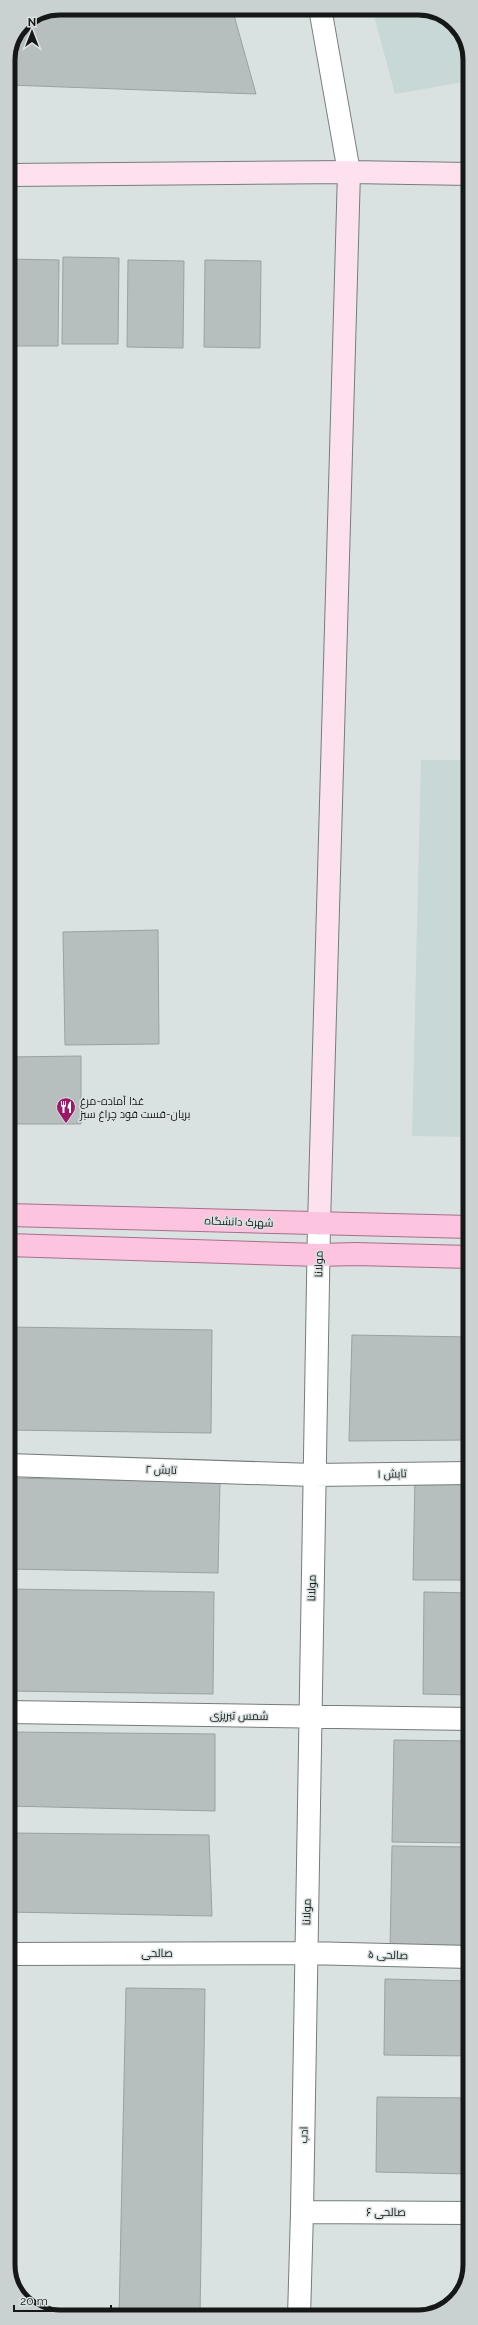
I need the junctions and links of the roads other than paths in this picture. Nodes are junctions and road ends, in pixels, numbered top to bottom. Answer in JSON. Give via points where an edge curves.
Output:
{"nodes":[{"id":1,"x":321,"y":15,"type":"edge"},
{"id":2,"x":348,"y":172,"type":"junction"},
{"id":3,"x":463,"y":174,"type":"edge"},
{"id":4,"x":15,"y":175,"type":"edge"},
{"id":5,"x":15,"y":1216,"type":"edge"},
{"id":6,"x":319,"y":1224,"type":"junction"},
{"id":7,"x":463,"y":1227,"type":"edge"},
{"id":8,"x":15,"y":1244,"type":"edge"},
{"id":9,"x":319,"y":1255,"type":"junction"},
{"id":10,"x":463,"y":1257,"type":"edge"},
{"id":11,"x":15,"y":1465,"type":"edge"},
{"id":12,"x":463,"y":1473,"type":"edge"},
{"id":13,"x":313,"y":1475,"type":"junction"},
{"id":14,"x":15,"y":1712,"type":"edge"},
{"id":15,"x":310,"y":1717,"type":"junction"},
{"id":16,"x":463,"y":1719,"type":"edge"},
{"id":17,"x":306,"y":1953,"type":"junction"},
{"id":18,"x":15,"y":1954,"type":"edge"},
{"id":19,"x":463,"y":1958,"type":"edge"},
{"id":20,"x":302,"y":2212,"type":"junction"},
{"id":21,"x":463,"y":2213,"type":"edge"},
{"id":22,"x":299,"y":2310,"type":"edge"}],
"edges":[{"from":1,"to":2,"type":"street"},
{"from":2,"to":3,"type":"street"},
{"from":2,"to":4,"type":"street"},
{"from":2,"to":6,"type":"street"},
{"from":5,"to":6,"type":"main road","name":"شهرک دانشگاه"},
{"from":6,"to":7,"type":"main road","name":"شهرک دانشگاه"},
{"from":6,"to":9,"type":"street","name":"مولانا"},
{"from":8,"to":9,"type":"main road"},
{"from":9,"to":10,"type":"main road"},
{"from":9,"to":13,"type":"street","name":"مولانا"},
{"from":11,"to":13,"type":"street","name":"تابش ۲"},
{"from":12,"to":13,"type":"street","name":"تابش ۱"},
{"from":13,"to":15,"type":"street","name":"مولانا"},
{"from":14,"to":15,"type":"street","name":"شمس تبریزی"},
{"from":15,"to":16,"type":"street","name":"شمس تبریزی"},
{"from":15,"to":17,"type":"street","name":"مولانا"},
{"from":17,"to":18,"type":"street","name":"صالحی"},
{"from":17,"to":19,"type":"street","name":"صالحی ۵"},
{"from":17,"to":20,"type":"street","name":"ادب"},
{"from":20,"to":21,"type":"street","name":"صالحی ۶"},
{"from":20,"to":22,"type":"street","name":"ادب"}]}
